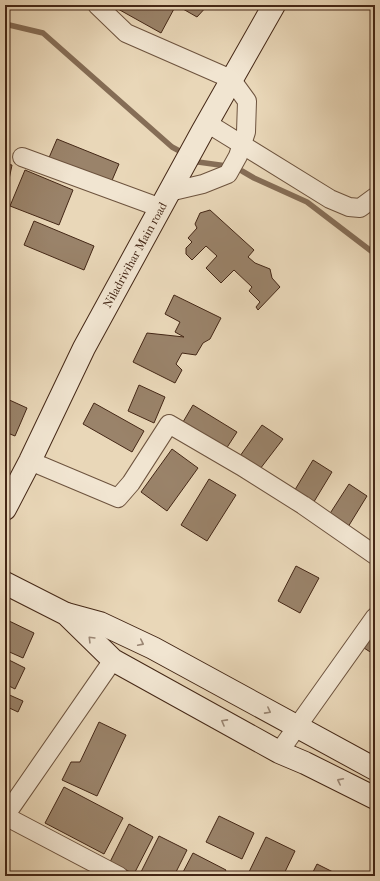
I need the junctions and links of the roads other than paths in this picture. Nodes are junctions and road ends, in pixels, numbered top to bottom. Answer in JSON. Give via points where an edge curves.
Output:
{"nodes":[{"id":1,"x":274,"y":5,"type":"edge"},
{"id":2,"x":104,"y":8,"type":"edge"},
{"id":3,"x":231,"y":79,"type":"junction"},
{"id":4,"x":204,"y":128,"type":"junction"},
{"id":5,"x":242,"y":145,"type":"junction"},
{"id":6,"x":22,"y":157,"type":"dead end"},
{"id":7,"x":375,"y":197,"type":"edge"},
{"id":8,"x":165,"y":200,"type":"junction"},
{"id":9,"x":30,"y":461,"type":"junction"},
{"id":10,"x":5,"y":509,"type":"edge"},
{"id":11,"x":375,"y":555,"type":"edge"},
{"id":12,"x":5,"y":583,"type":"edge"},
{"id":13,"x":66,"y":614,"type":"junction"},
{"id":14,"x":375,"y":617,"type":"edge"},
{"id":15,"x":113,"y":660,"type":"junction"},
{"id":16,"x":297,"y":727,"type":"junction"},
{"id":17,"x":279,"y":752,"type":"junction"},
{"id":18,"x":375,"y":769,"type":"edge"},
{"id":19,"x":375,"y":798,"type":"edge"},
{"id":20,"x":5,"y":816,"type":"edge"},
{"id":21,"x":119,"y":876,"type":"edge"}],
"edges":[{"from":1,"to":3,"type":"street","name":"Niladrivihar Main road"},
{"from":2,"to":3,"type":"street","via":[[126,33]]},
{"from":3,"to":4,"type":"street","name":"Niladrivihar Main road"},
{"from":3,"to":5,"type":"street","via":[[247,101],[246,132]]},
{"from":4,"to":5,"type":"street"},
{"from":4,"to":8,"type":"street","name":"Niladrivihar Main road"},
{"from":5,"to":7,"type":"street","via":[[330,199],[348,207],[360,208]]},
{"from":5,"to":8,"type":"street","via":[[228,174]]},
{"from":6,"to":8,"type":"street"},
{"from":8,"to":9,"type":"street","name":"Niladrivihar Main road","via":[[84,348]]},
{"from":9,"to":10,"type":"street","name":"Niladrivihar Main road"},
{"from":9,"to":11,"type":"street","via":[[118,498],[131,484],[169,424],[241,466]]},
{"from":12,"to":13,"type":"street"},
{"from":15,"to":13,"type":"street","one_way":true},
{"from":13,"to":16,"type":"street","one_way":true,"via":[[100,623],[153,648]]},
{"from":14,"to":16,"type":"street"},
{"from":17,"to":15,"type":"street","one_way":true},
{"from":15,"to":20,"type":"street"},
{"from":16,"to":17,"type":"street"},
{"from":16,"to":18,"type":"street"},
{"from":19,"to":17,"type":"street","one_way":true},
{"from":20,"to":21,"type":"street"}]}
